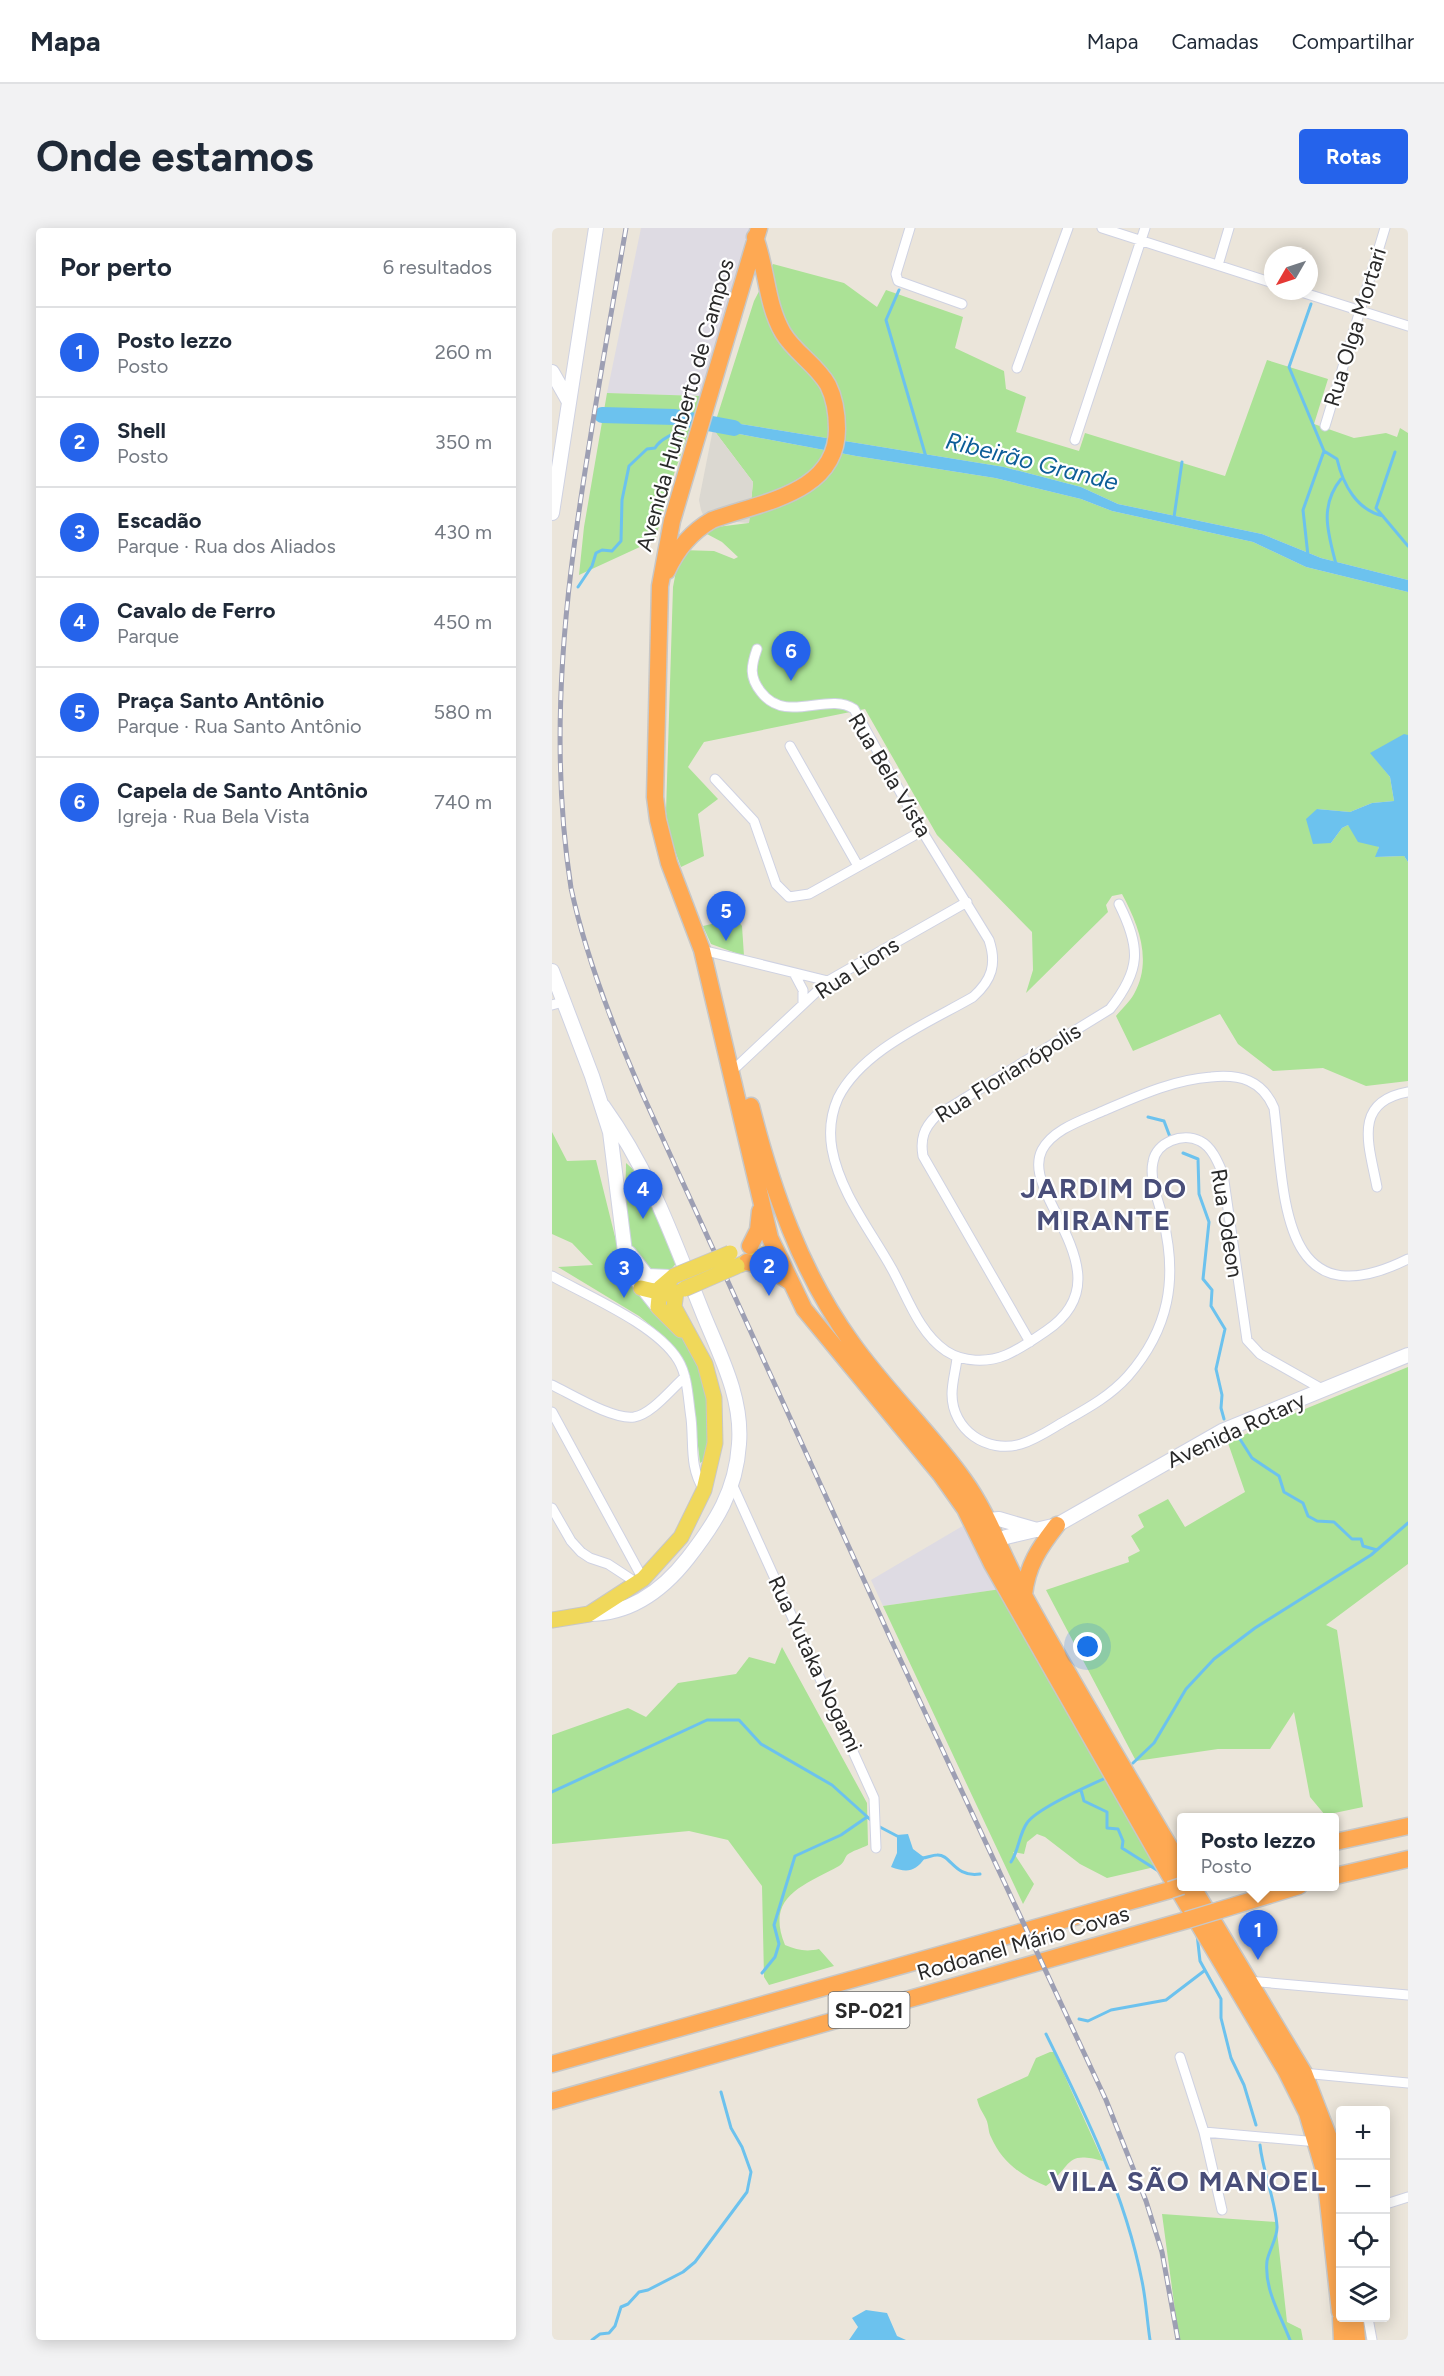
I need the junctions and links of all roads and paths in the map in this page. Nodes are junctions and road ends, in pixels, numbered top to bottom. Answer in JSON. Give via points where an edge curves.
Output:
{"nodes":[{"id":1,"x":596,"y":228,"type":"edge"},
{"id":2,"x":910,"y":228,"type":"edge"},
{"id":3,"x":1068,"y":228,"type":"edge"},
{"id":4,"x":1102,"y":228,"type":"edge"},
{"id":5,"x":1145,"y":228,"type":"edge"},
{"id":6,"x":1229,"y":228,"type":"edge"},
{"id":7,"x":1385,"y":228,"type":"edge"},
{"id":8,"x":757,"y":233,"type":"edge"},
{"id":9,"x":1141,"y":241,"type":"junction"},
{"id":10,"x":1218,"y":265,"type":"junction"},
{"id":11,"x":1264,"y":280,"type":"edge"},
{"id":12,"x":1318,"y":297,"type":"edge"},
{"id":13,"x":962,"y":304,"type":"dead end"},
{"id":14,"x":1359,"y":310,"type":"junction"},
{"id":15,"x":1408,"y":326,"type":"edge"},
{"id":16,"x":1017,"y":368,"type":"dead end"},
{"id":17,"x":552,"y":372,"type":"edge"},
{"id":18,"x":568,"y":400,"type":"junction"},
{"id":19,"x":1325,"y":426,"type":"dead end"},
{"id":20,"x":1075,"y":440,"type":"dead end"},
{"id":21,"x":556,"y":462,"type":"edge"},
{"id":22,"x":676,"y":508,"type":"junction"},
{"id":23,"x":552,"y":513,"type":"edge"},
{"id":24,"x":701,"y":526,"type":"junction"},
{"id":25,"x":660,"y":586,"type":"junction"},
{"id":26,"x":757,"y":649,"type":"dead end"},
{"id":27,"x":790,"y":746,"type":"dead end"},
{"id":28,"x":715,"y":779,"type":"dead end"},
{"id":29,"x":922,"y":831,"type":"junction"},
{"id":30,"x":858,"y":866,"type":"junction"},
{"id":31,"x":966,"y":902,"type":"junction"},
{"id":32,"x":1119,"y":903,"type":"dead end"},
{"id":33,"x":706,"y":951,"type":"junction"},
{"id":34,"x":552,"y":971,"type":"edge"},
{"id":35,"x":795,"y":975,"type":"junction"},
{"id":36,"x":828,"y":981,"type":"junction"},
{"id":37,"x":557,"y":1003,"type":"edge"},
{"id":38,"x":803,"y":1004,"type":"junction"},
{"id":39,"x":736,"y":1068,"type":"junction"},
{"id":40,"x":1408,"y":1092,"type":"edge"},
{"id":41,"x":603,"y":1106,"type":"junction"},
{"id":42,"x":1377,"y":1187,"type":"dead end"},
{"id":43,"x":761,"y":1202,"type":"junction"},
{"id":44,"x":787,"y":1222,"type":"junction"},
{"id":45,"x":775,"y":1244,"type":"junction"},
{"id":46,"x":625,"y":1245,"type":"junction"},
{"id":47,"x":741,"y":1257,"type":"junction"},
{"id":48,"x":1408,"y":1259,"type":"edge"},
{"id":49,"x":805,"y":1263,"type":"junction"},
{"id":50,"x":552,"y":1276,"type":"edge"},
{"id":51,"x":672,"y":1276,"type":"junction"},
{"id":52,"x":789,"y":1281,"type":"junction"},
{"id":53,"x":641,"y":1288,"type":"joint"},
{"id":54,"x":680,"y":1291,"type":"junction"},
{"id":55,"x":658,"y":1301,"type":"junction"},
{"id":56,"x":804,"y":1309,"type":"junction"},
{"id":57,"x":833,"y":1314,"type":"junction"},
{"id":58,"x":1030,"y":1342,"type":"junction"},
{"id":59,"x":698,"y":1348,"type":"junction"},
{"id":60,"x":1408,"y":1355,"type":"edge"},
{"id":61,"x":957,"y":1358,"type":"junction"},
{"id":62,"x":685,"y":1377,"type":"junction"},
{"id":63,"x":552,"y":1385,"type":"edge"},
{"id":64,"x":1322,"y":1389,"type":"junction"},
{"id":65,"x":552,"y":1412,"type":"edge"},
{"id":66,"x":733,"y":1486,"type":"junction"},
{"id":67,"x":704,"y":1490,"type":"junction"},
{"id":68,"x":552,"y":1508,"type":"edge"},
{"id":69,"x":980,"y":1521,"type":"junction"},
{"id":70,"x":1056,"y":1525,"type":"junction"},
{"id":71,"x":1037,"y":1530,"type":"junction"},
{"id":72,"x":990,"y":1545,"type":"junction"},
{"id":73,"x":640,"y":1581,"type":"junction"},
{"id":74,"x":1024,"y":1595,"type":"junction"},
{"id":75,"x":589,"y":1614,"type":"junction"},
{"id":76,"x":552,"y":1620,"type":"edge"},
{"id":77,"x":1408,"y":1826,"type":"edge"},
{"id":78,"x":1339,"y":1841,"type":"edge"},
{"id":79,"x":876,"y":1848,"type":"dead end"},
{"id":80,"x":1177,"y":1859,"type":"edge"},
{"id":81,"x":1408,"y":1859,"type":"edge"},
{"id":82,"x":1339,"y":1875,"type":"edge"},
{"id":83,"x":1177,"y":1887,"type":"edge"},
{"id":84,"x":1176,"y":1888,"type":"edge"},
{"id":85,"x":1179,"y":1891,"type":"edge"},
{"id":86,"x":1194,"y":1891,"type":"edge"},
{"id":87,"x":1285,"y":1891,"type":"edge"},
{"id":88,"x":1233,"y":1981,"type":"junction"},
{"id":89,"x":1250,"y":1981,"type":"junction"},
{"id":90,"x":1408,"y":1995,"type":"edge"},
{"id":91,"x":1180,"y":2057,"type":"dead end"},
{"id":92,"x":552,"y":2064,"type":"edge"},
{"id":93,"x":1286,"y":2071,"type":"junction"},
{"id":94,"x":1304,"y":2073,"type":"junction"},
{"id":95,"x":1408,"y":2084,"type":"edge"},
{"id":96,"x":552,"y":2101,"type":"edge"},
{"id":97,"x":1204,"y":2132,"type":"junction"},
{"id":98,"x":1324,"y":2143,"type":"junction"},
{"id":99,"x":1336,"y":2180,"type":"edge"},
{"id":100,"x":1408,"y":2197,"type":"edge"},
{"id":101,"x":1390,"y":2203,"type":"edge"},
{"id":102,"x":1222,"y":2210,"type":"dead end"},
{"id":103,"x":1336,"y":2215,"type":"edge"},
{"id":104,"x":1341,"y":2322,"type":"edge"},
{"id":105,"x":1355,"y":2322,"type":"edge"},
{"id":106,"x":1369,"y":2322,"type":"edge"},
{"id":107,"x":1342,"y":2340,"type":"edge"},
{"id":108,"x":1357,"y":2340,"type":"edge"},
{"id":109,"x":1372,"y":2340,"type":"edge"}],
"edges":[{"from":1,"to":18,"type":"street"},
{"from":2,"to":13,"type":"street","via":[[896,274],[898,281]]},
{"from":3,"to":16,"type":"street"},
{"from":4,"to":9,"type":"street"},
{"from":5,"to":9,"type":"street"},
{"from":6,"to":10,"type":"street"},
{"from":7,"to":14,"type":"street","name":"Rua Olga Mortari"},
{"from":8,"to":22,"type":"highway","name":"Avenida Humberto de Campos"},
{"from":8,"to":24,"type":"highway","name":"Avenida Humberto de Campos","via":[[773,309],[783,333],[827,383],[837,413],[837,435],[830,463],[812,481]]},
{"from":9,"to":10,"type":"street"},
{"from":9,"to":20,"type":"street"},
{"from":10,"to":11,"type":"street"},
{"from":12,"to":14,"type":"street"},
{"from":14,"to":15,"type":"street"},
{"from":14,"to":19,"type":"street","name":"Rua Olga Mortari"},
{"from":17,"to":18,"type":"street"},
{"from":18,"to":21,"type":"street"},
{"from":21,"to":23,"type":"street"},
{"from":22,"to":24,"type":"highway"},
{"from":22,"to":25,"type":"highway","name":"Avenida Humberto de Campos"},
{"from":24,"to":25,"type":"highway","name":"Avenida Humberto de Campos","via":[[672,559]]},
{"from":25,"to":33,"type":"highway","name":"Avenida Humberto de Campos","via":[[655,797],[662,841]]},
{"from":26,"to":29,"type":"street","name":"Rua Bela Vista","via":[[751,676],[773,703],[790,708],[841,704],[854,709]]},
{"from":27,"to":30,"type":"street"},
{"from":28,"to":30,"type":"street","via":[[754,821],[781,893],[789,897],[809,894]]},
{"from":29,"to":30,"type":"street"},
{"from":29,"to":31,"type":"street","name":"Rua Bela Vista"},
{"from":31,"to":36,"type":"street","name":"Rua Lions"},
{"from":31,"to":61,"type":"street","name":"Rua Bela Vista","via":[[994,956],[992,974],[985,987],[859,1067],[838,1098],[830,1131],[836,1167],[844,1186],[917,1317],[932,1338]]},
{"from":32,"to":58,"type":"street","name":"Rua Florianópolis","via":[[1136,945],[1134,968],[1126,989],[1110,1009],[936,1116],[923,1134],[923,1156]]},
{"from":33,"to":35,"type":"street"},
{"from":33,"to":39,"type":"highway","name":"Avenida Humberto de Campos"},
{"from":34,"to":37,"type":"street"},
{"from":35,"to":36,"type":"street"},
{"from":35,"to":38,"type":"street","via":[[803,990]]},
{"from":36,"to":38,"type":"street","name":"Rua Lions"},
{"from":37,"to":41,"type":"street"},
{"from":38,"to":39,"type":"street","name":"Rua Lions"},
{"from":39,"to":43,"type":"highway","name":"Avenida Humberto de Campos"},
{"from":39,"to":44,"type":"highway","name":"Avenida Humberto de Campos"},
{"from":40,"to":42,"type":"street","via":[[1382,1100],[1372,1112],[1367,1128]]},
{"from":41,"to":46,"type":"street","via":[[616,1162]]},
{"from":41,"to":66,"type":"street","via":[[654,1190],[723,1359],[740,1443]]},
{"from":43,"to":45,"type":"highway","name":"Avenida Humberto de Campos"},
{"from":43,"to":47,"type":"highway","via":[[758,1230]]},
{"from":44,"to":45,"type":"highway"},
{"from":44,"to":49,"type":"highway","name":"Avenida Humberto de Campos"},
{"from":45,"to":47,"type":"main road"},
{"from":45,"to":49,"type":"highway"},
{"from":45,"to":52,"type":"highway","name":"Avenida Humberto de Campos"},
{"from":46,"to":51,"type":"street","via":[[647,1276]]},
{"from":46,"to":53,"type":"street","via":[[627,1268]]},
{"from":47,"to":51,"type":"main road","bridge":true},
{"from":47,"to":52,"type":"highway"},
{"from":47,"to":54,"type":"main road","bridge":true},
{"from":48,"to":58,"type":"street","via":[[1353,1275],[1320,1268],[1304,1255],[1288,1218],[1274,1108],[1268,1094],[1258,1084],[1243,1078],[1197,1078],[1160,1087],[1070,1126],[1042,1149],[1038,1164],[1042,1185],[1074,1252],[1078,1288],[1066,1314]]},
{"from":49,"to":57,"type":"highway","name":"Avenida Humberto de Campos"},
{"from":50,"to":62,"type":"street","via":[[651,1331],[668,1346]]},
{"from":51,"to":55,"type":"main road"},
{"from":52,"to":56,"type":"highway","name":"Avenida Humberto de Campos"},
{"from":53,"to":55,"type":"main road"},
{"from":54,"to":55,"type":"main road"},
{"from":54,"to":59,"type":"main road","via":[[674,1307]]},
{"from":55,"to":59,"type":"main road"},
{"from":56,"to":57,"type":"highway","via":[[820,1322]]},
{"from":56,"to":69,"type":"highway","name":"Avenida Humberto de Campos"},
{"from":57,"to":69,"type":"highway","name":"Avenida Humberto de Campos","via":[[872,1370],[964,1479]]},
{"from":58,"to":61,"type":"street","via":[[999,1358]]},
{"from":59,"to":67,"type":"main road","via":[[711,1384],[716,1423]]},
{"from":60,"to":64,"type":"street","name":"Avenida Rotary"},
{"from":61,"to":64,"type":"street","name":"Rua Odeon","via":[[952,1395],[956,1414],[974,1438],[990,1445],[1007,1447],[1035,1438],[1109,1394],[1144,1354],[1161,1321],[1172,1284],[1171,1258],[1152,1175],[1153,1160],[1167,1142],[1191,1138],[1210,1150],[1222,1174],[1247,1340],[1260,1354]]},
{"from":62,"to":63,"type":"street","via":[[658,1402],[634,1417],[619,1416]]},
{"from":62,"to":67,"type":"street","via":[[693,1470]]},
{"from":64,"to":70,"type":"street","name":"Avenida Rotary","via":[[1222,1431]]},
{"from":65,"to":73,"type":"street"},
{"from":66,"to":75,"type":"street","via":[[707,1534],[660,1587],[624,1610]]},
{"from":66,"to":79,"type":"street","name":"Rua Yutaka Nogami","via":[[874,1798]]},
{"from":67,"to":73,"type":"main road","via":[[681,1537]]},
{"from":68,"to":73,"type":"street","via":[[581,1551]]},
{"from":69,"to":71,"type":"street","via":[[999,1519]]},
{"from":69,"to":72,"type":"highway","name":"Avenida Humberto de Campos"},
{"from":70,"to":71,"type":"street","name":"Avenida Rotary"},
{"from":70,"to":74,"type":"highway","via":[[1036,1551],[1026,1575]]},
{"from":71,"to":72,"type":"street","name":"Avenida Rotary"},
{"from":72,"to":74,"type":"highway","name":"Avenida Humberto de Campos"},
{"from":72,"to":83,"type":"highway","name":"Avenida Humberto de Campos"},
{"from":73,"to":75,"type":"main road"},
{"from":74,"to":80,"type":"highway","name":"Avenida Humberto de Campos"},
{"from":75,"to":76,"type":"main road"},
{"from":77,"to":78,"type":"highway"},
{"from":81,"to":82,"type":"highway"},
{"from":84,"to":92,"type":"highway","name":"Rodoanel Mário Covas","number":"SP-021"},
{"from":85,"to":88,"type":"highway","name":"Avenida Humberto de Campos"},
{"from":86,"to":89,"type":"highway","name":"Avenida Humberto de Campos"},
{"from":87,"to":96,"type":"highway","name":"Rodoanel Mário Covas","number":"SP-021","bridge":true},
{"from":88,"to":89,"type":"street"},
{"from":88,"to":93,"type":"highway","name":"Avenida Humberto de Campos"},
{"from":89,"to":90,"type":"street"},
{"from":89,"to":94,"type":"highway","name":"Avenida Humberto de Campos"},
{"from":91,"to":97,"type":"street"},
{"from":93,"to":94,"type":"street"},
{"from":93,"to":98,"type":"highway","name":"Avenida Humberto de Campos"},
{"from":94,"to":95,"type":"street"},
{"from":94,"to":98,"type":"highway","name":"Avenida Humberto de Campos"},
{"from":97,"to":98,"type":"street"},
{"from":97,"to":102,"type":"street"},
{"from":98,"to":99,"type":"highway","name":"Avenida Humberto de Campos"},
{"from":98,"to":103,"type":"highway","name":"Avenida Humberto de Campos"},
{"from":100,"to":101,"type":"street"},
{"from":104,"to":107,"type":"highway"},
{"from":105,"to":108,"type":"highway"},
{"from":106,"to":109,"type":"street"}]}
